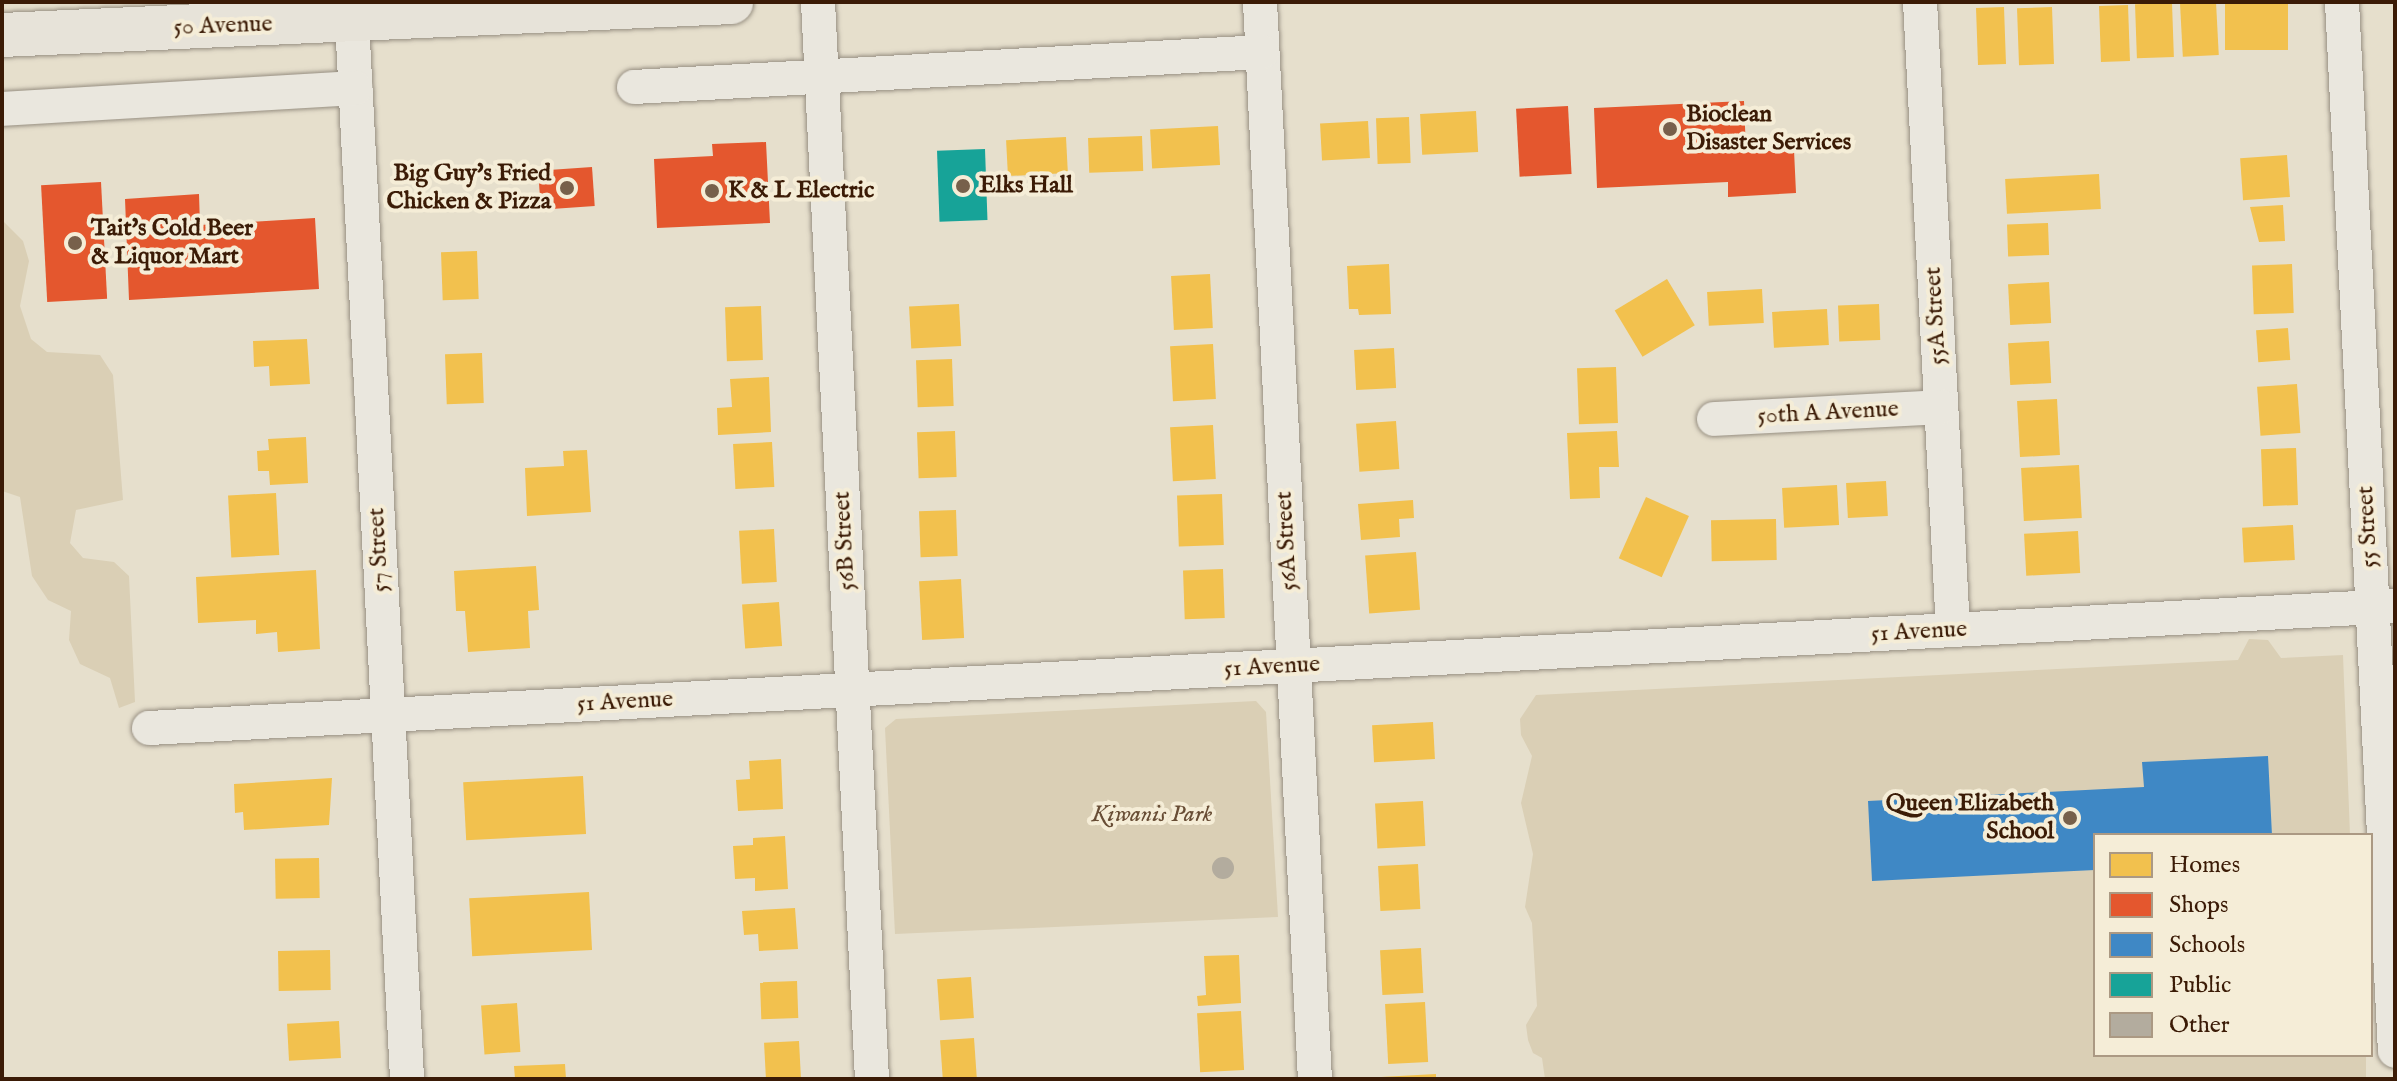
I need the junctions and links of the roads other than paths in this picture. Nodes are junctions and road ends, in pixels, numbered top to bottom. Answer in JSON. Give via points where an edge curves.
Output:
{"nodes":[{"id":1,"x":731,"y":2,"type":"edge"},
{"id":2,"x":818,"y":2,"type":"edge"},
{"id":3,"x":1260,"y":2,"type":"edge"},
{"id":4,"x":1920,"y":2,"type":"edge"},
{"id":5,"x":2342,"y":2,"type":"edge"},
{"id":6,"x":647,"y":4,"type":"edge"},
{"id":7,"x":352,"y":21,"type":"junction"},
{"id":8,"x":2,"y":35,"type":"edge"},
{"id":9,"x":1262,"y":52,"type":"junction"},
{"id":10,"x":821,"y":75,"type":"junction"},
{"id":11,"x":634,"y":87,"type":"dead end"},
{"id":12,"x":355,"y":88,"type":"junction"},
{"id":13,"x":2,"y":109,"type":"edge"},
{"id":14,"x":1941,"y":407,"type":"junction"},
{"id":15,"x":1714,"y":419,"type":"dead end"},
{"id":16,"x":2384,"y":607,"type":"edge"},
{"id":17,"x":1953,"y":630,"type":"junction"},
{"id":18,"x":1294,"y":666,"type":"junction"},
{"id":19,"x":852,"y":690,"type":"junction"},
{"id":20,"x":388,"y":715,"type":"junction"},
{"id":21,"x":149,"y":728,"type":"dead end"},
{"id":22,"x":2395,"y":1051,"type":"edge"},
{"id":23,"x":407,"y":1079,"type":"edge"},
{"id":24,"x":872,"y":1079,"type":"edge"},
{"id":25,"x":1315,"y":1079,"type":"edge"}],
"edges":[{"from":1,"to":6,"type":"main road","name":"50 Avenue"},
{"from":2,"to":10,"type":"street","name":"56B Street"},
{"from":3,"to":9,"type":"street","name":"56A Street"},
{"from":4,"to":14,"type":"street","name":"55A Street"},
{"from":5,"to":16,"type":"street","name":"55 Street"},
{"from":6,"to":7,"type":"main road","name":"50 Avenue"},
{"from":7,"to":8,"type":"main road","name":"50 Avenue"},
{"from":7,"to":12,"type":"street","name":"57 Street"},
{"from":9,"to":10,"type":"street"},
{"from":9,"to":18,"type":"street","name":"56A Street"},
{"from":10,"to":11,"type":"street"},
{"from":10,"to":19,"type":"street","name":"56B Street"},
{"from":12,"to":13,"type":"street"},
{"from":12,"to":20,"type":"street","name":"57 Street"},
{"from":14,"to":15,"type":"street","name":"50th A Avenue"},
{"from":14,"to":17,"type":"street","name":"55A Street"},
{"from":16,"to":17,"type":"street","name":"51 Avenue"},
{"from":16,"to":22,"type":"street","name":"55 Street"},
{"from":17,"to":18,"type":"street","name":"51 Avenue"},
{"from":18,"to":19,"type":"street","name":"51 Avenue"},
{"from":18,"to":25,"type":"street","name":"56A Street"},
{"from":19,"to":20,"type":"street","name":"51 Avenue"},
{"from":19,"to":24,"type":"street","name":"56B Street"},
{"from":20,"to":21,"type":"street","name":"51 Avenue"},
{"from":20,"to":23,"type":"street","name":"57 Street"}]}
